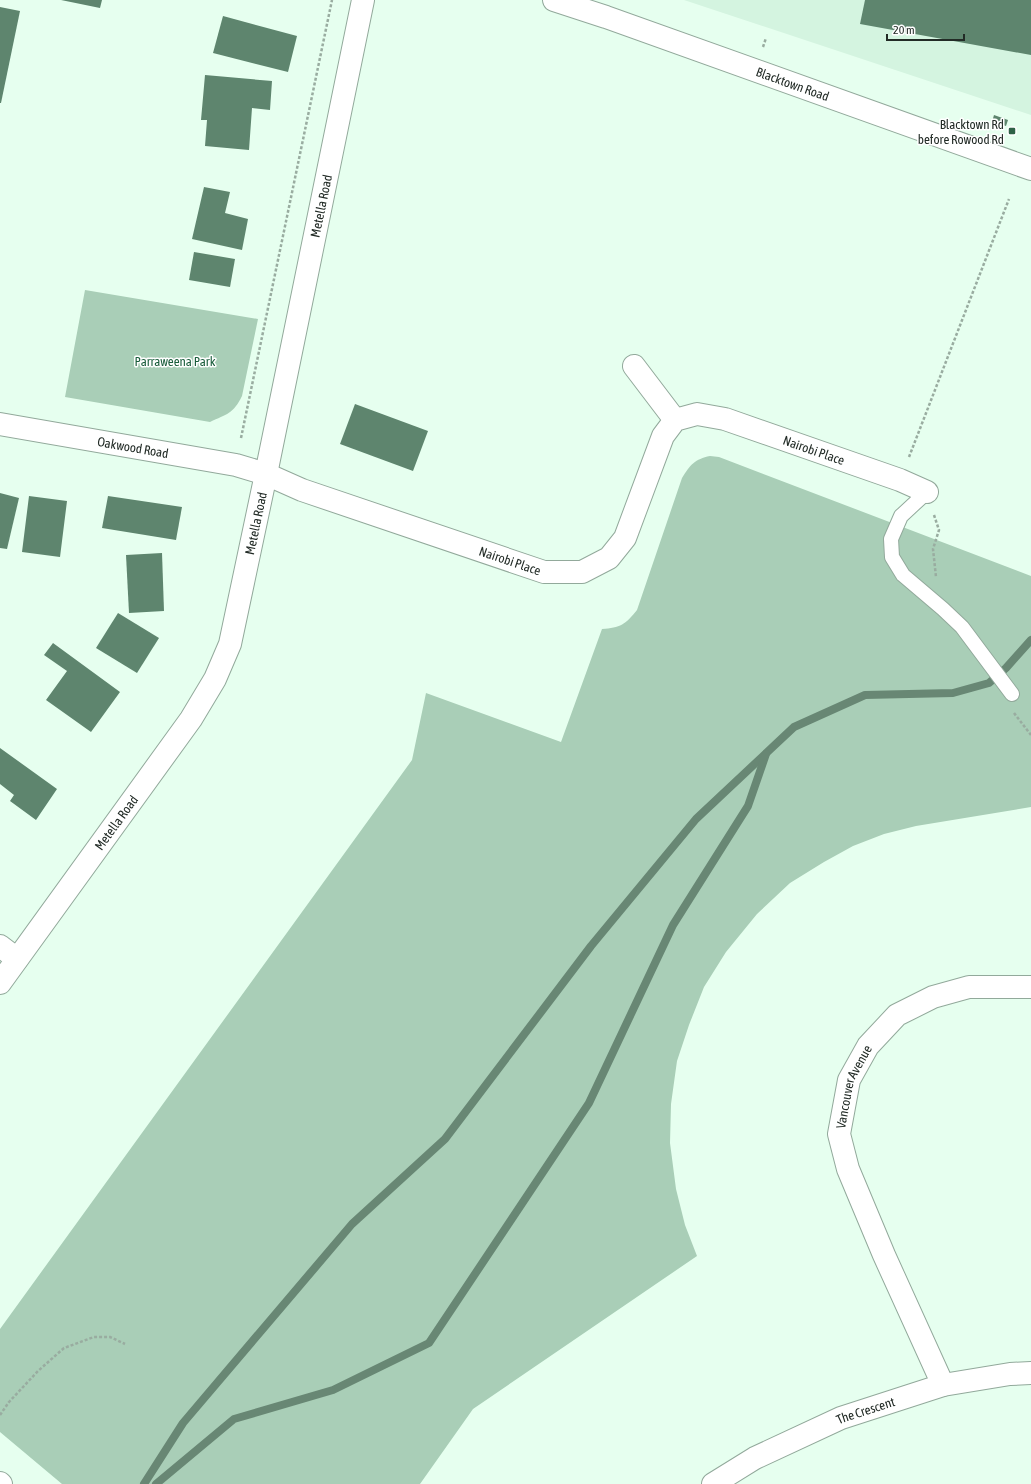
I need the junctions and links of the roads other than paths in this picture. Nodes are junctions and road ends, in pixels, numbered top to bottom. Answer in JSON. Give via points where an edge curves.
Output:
{"nodes":[{"id":1,"x":363,"y":0,"type":"edge"},
{"id":2,"x":554,"y":0,"type":"edge"},
{"id":3,"x":1031,"y":169,"type":"edge"},
{"id":4,"x":634,"y":366,"type":"dead end"},
{"id":5,"x":675,"y":420,"type":"junction"},
{"id":6,"x":0,"y":424,"type":"edge"},
{"id":7,"x":266,"y":474,"type":"junction"},
{"id":8,"x":927,"y":492,"type":"joint"},
{"id":9,"x":1012,"y":694,"type":"dead end"},
{"id":10,"x":0,"y":946,"type":"edge"},
{"id":11,"x":17,"y":959,"type":"junction"},
{"id":12,"x":0,"y":983,"type":"edge"},
{"id":13,"x":1031,"y":987,"type":"edge"},
{"id":14,"x":1031,"y":1373,"type":"edge"},
{"id":15,"x":943,"y":1385,"type":"junction"},
{"id":16,"x":713,"y":1484,"type":"edge"}],
"edges":[{"from":1,"to":7,"type":"street","name":"Metella Road"},
{"from":2,"to":3,"type":"street","name":"Blacktown Road","via":[[606,16]]},
{"from":4,"to":5,"type":"street"},
{"from":5,"to":7,"type":"street","name":"Nairobi Place","via":[[663,436],[625,538],[609,558],[582,572],[544,572],[302,490]]},
{"from":5,"to":8,"type":"street","name":"Nairobi Place","via":[[697,414],[725,418]]},
{"from":6,"to":7,"type":"street","name":"Oakwood Road","via":[[236,465]]},
{"from":7,"to":11,"type":"street","name":"Metella Road","via":[[230,644],[215,680],[191,719]]},
{"from":8,"to":9,"type":"lane","via":[[901,516],[892,539],[892,557],[903,575],[962,627]]},
{"from":10,"to":11,"type":"street"},
{"from":11,"to":12,"type":"street","name":"Metella Road"},
{"from":13,"to":15,"type":"street","name":"Vancouver Avenue","via":[[969,987],[933,997],[897,1015],[868,1046],[849,1080],[839,1134],[848,1170]]},
{"from":14,"to":15,"type":"street","name":"The Crescent"},
{"from":15,"to":16,"type":"street","name":"The Crescent","via":[[841,1418],[755,1458]]}]}
